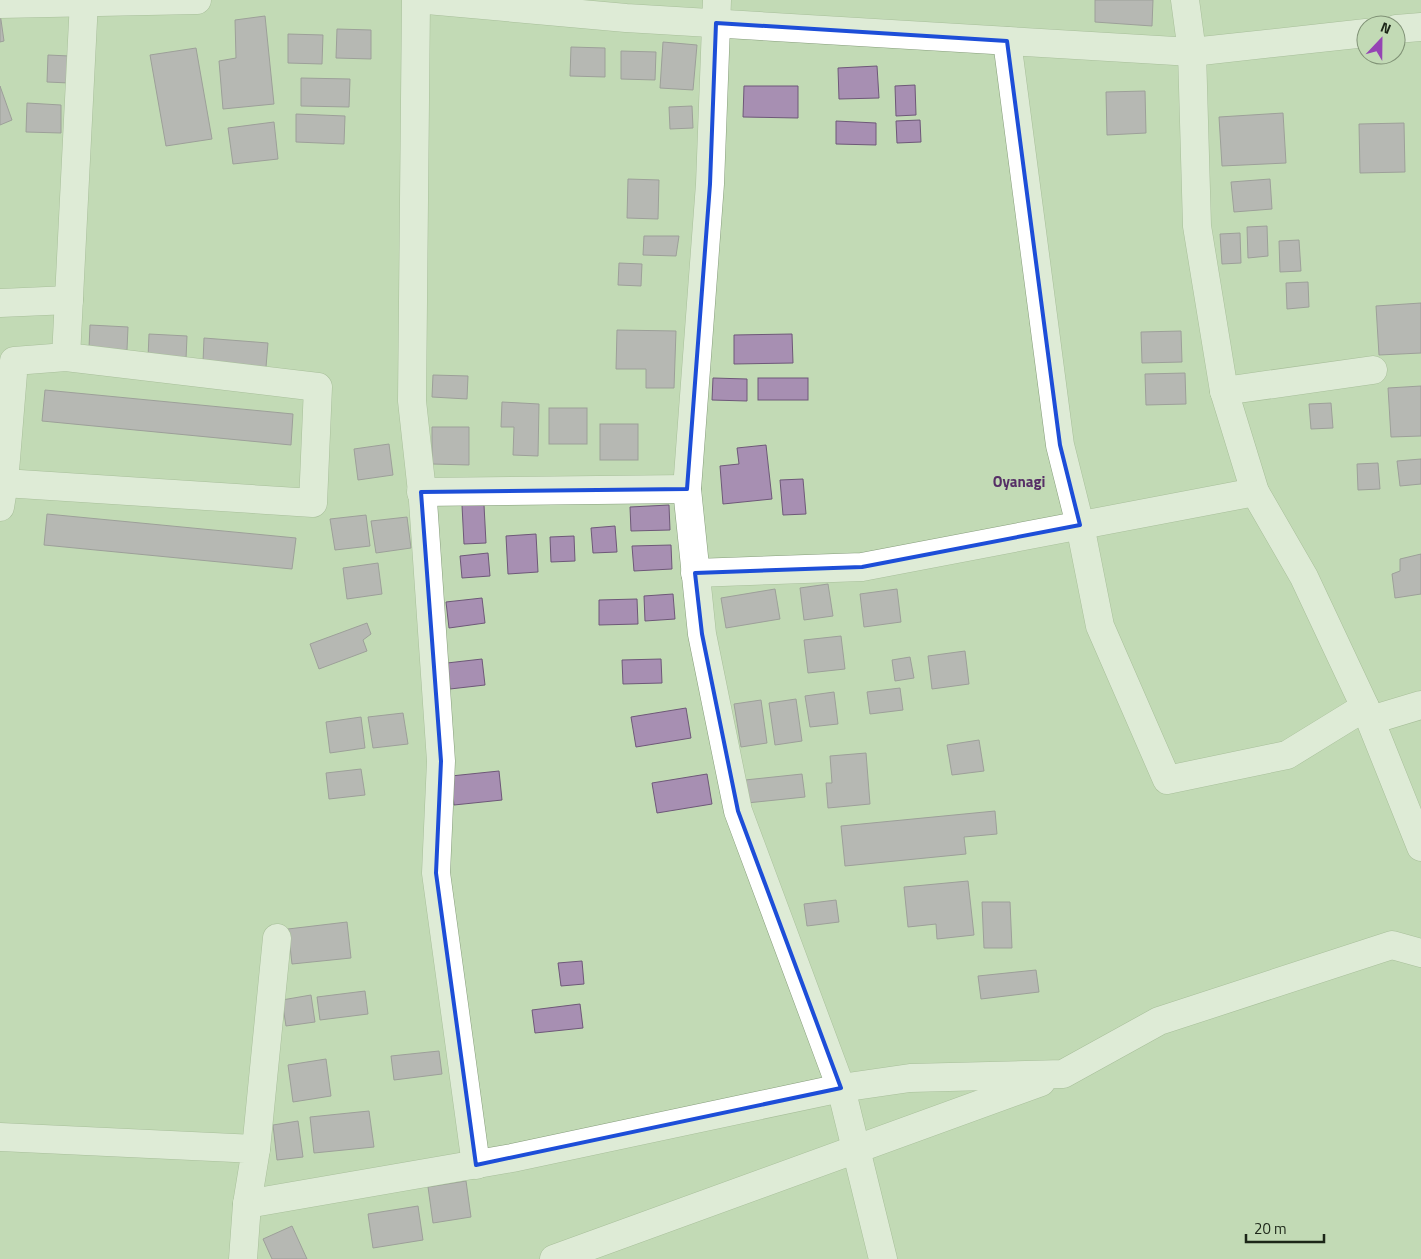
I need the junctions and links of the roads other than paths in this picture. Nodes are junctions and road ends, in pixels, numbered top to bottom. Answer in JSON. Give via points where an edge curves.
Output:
{"nodes":[{"id":1,"x":197,"y":0,"type":"edge"},
{"id":2,"x":416,"y":0,"type":"edge"},
{"id":3,"x":427,"y":0,"type":"edge"},
{"id":4,"x":1185,"y":0,"type":"edge"},
{"id":5,"x":84,"y":1,"type":"junction"},
{"id":6,"x":0,"y":4,"type":"edge"},
{"id":7,"x":717,"y":11,"type":"edge"},
{"id":8,"x":1421,"y":26,"type":"edge"},
{"id":9,"x":1406,"y":28,"type":"edge"},
{"id":10,"x":1356,"y":34,"type":"edge"},
{"id":11,"x":1007,"y":41,"type":"junction"},
{"id":12,"x":1192,"y":52,"type":"junction"},
{"id":13,"x":69,"y":300,"type":"junction"},
{"id":14,"x":0,"y":303,"type":"edge"},
{"id":15,"x":66,"y":357,"type":"junction"},
{"id":16,"x":1373,"y":370,"type":"dead end"},
{"id":17,"x":1224,"y":391,"type":"junction"},
{"id":18,"x":688,"y":489,"type":"junction"},
{"id":19,"x":421,"y":492,"type":"junction"},
{"id":20,"x":1255,"y":492,"type":"junction"},
{"id":21,"x":2,"y":495,"type":"edge"},
{"id":22,"x":1080,"y":524,"type":"junction"},
{"id":23,"x":695,"y":573,"type":"junction"},
{"id":24,"x":1421,"y":705,"type":"edge"},
{"id":25,"x":1368,"y":714,"type":"junction"},
{"id":26,"x":1421,"y":847,"type":"edge"},
{"id":27,"x":277,"y":938,"type":"dead end"},
{"id":28,"x":1421,"y":953,"type":"edge"},
{"id":29,"x":1063,"y":1074,"type":"junction"},
{"id":30,"x":841,"y":1088,"type":"junction"},
{"id":31,"x":0,"y":1136,"type":"edge"},
{"id":32,"x":856,"y":1149,"type":"junction"},
{"id":33,"x":256,"y":1150,"type":"junction"},
{"id":34,"x":476,"y":1165,"type":"junction"},
{"id":35,"x":247,"y":1204,"type":"junction"},
{"id":36,"x":243,"y":1259,"type":"edge"},
{"id":37,"x":554,"y":1259,"type":"edge"},
{"id":38,"x":883,"y":1259,"type":"edge"}],
"edges":[{"from":1,"to":5,"type":"street"},
{"from":2,"to":19,"type":"street","via":[[412,401]]},
{"from":3,"to":7,"type":"street","via":[[626,18]]},
{"from":4,"to":12,"type":"street"},
{"from":5,"to":6,"type":"street"},
{"from":5,"to":13,"type":"street"},
{"from":7,"to":11,"type":"street"},
{"from":7,"to":18,"type":"street","via":[[710,184]]},
{"from":8,"to":9,"type":"street"},
{"from":10,"to":12,"type":"street"},
{"from":11,"to":12,"type":"street"},
{"from":11,"to":22,"type":"street","via":[[1060,445]]},
{"from":12,"to":17,"type":"street","via":[[1196,226]]},
{"from":13,"to":14,"type":"street"},
{"from":13,"to":15,"type":"street"},
{"from":15,"to":21,"type":"street","via":[[14,361]]},
{"from":15,"to":21,"type":"street","via":[[318,387],[313,503]]},
{"from":16,"to":17,"type":"street"},
{"from":17,"to":20,"type":"street"},
{"from":18,"to":19,"type":"street"},
{"from":18,"to":23,"type":"street"},
{"from":19,"to":34,"type":"street","via":[[441,761],[436,873]]},
{"from":20,"to":22,"type":"street"},
{"from":20,"to":25,"type":"street","via":[[1304,577]]},
{"from":22,"to":23,"type":"street","via":[[862,566]]},
{"from":22,"to":25,"type":"street","via":[[1100,626],[1167,780],[1287,755]]},
{"from":23,"to":30,"type":"street","via":[[702,634],[738,811]]},
{"from":24,"to":25,"type":"street"},
{"from":25,"to":26,"type":"street"},
{"from":27,"to":33,"type":"street"},
{"from":28,"to":29,"type":"street","via":[[1392,945],[1159,1021]]},
{"from":29,"to":30,"type":"street","via":[[910,1078]]},
{"from":29,"to":32,"type":"street"},
{"from":30,"to":32,"type":"street"},
{"from":30,"to":34,"type":"street"},
{"from":31,"to":33,"type":"street"},
{"from":32,"to":37,"type":"street"},
{"from":32,"to":38,"type":"street"},
{"from":33,"to":35,"type":"street"},
{"from":34,"to":35,"type":"street"},
{"from":35,"to":36,"type":"street"}]}
